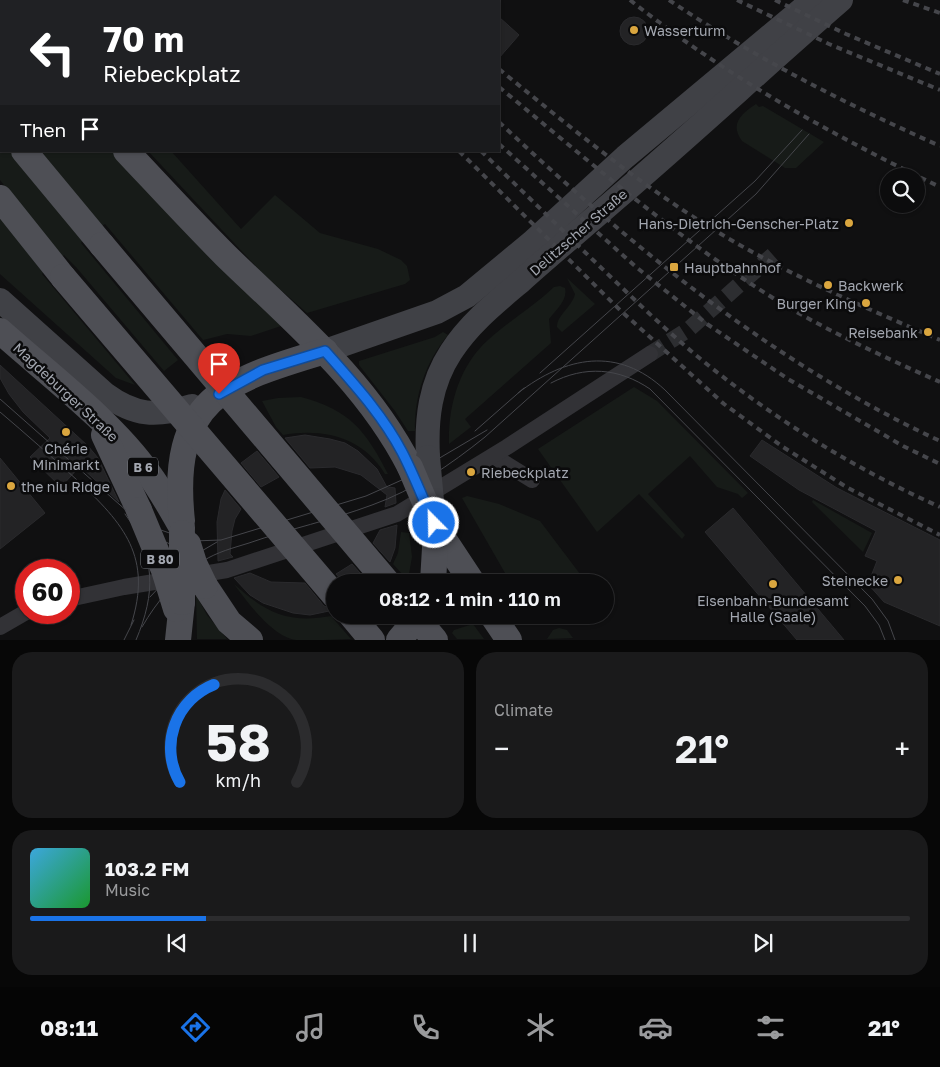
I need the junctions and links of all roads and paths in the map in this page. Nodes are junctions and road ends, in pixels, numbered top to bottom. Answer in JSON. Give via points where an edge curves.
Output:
{"nodes":[{"id":1,"x":813,"y":0,"type":"edge"},
{"id":2,"x":841,"y":0,"type":"edge"},
{"id":3,"x":25,"y":152,"type":"edge"},
{"id":4,"x":127,"y":152,"type":"edge"},
{"id":5,"x":0,"y":198,"type":"edge"},
{"id":6,"x":0,"y":300,"type":"edge"},
{"id":7,"x":0,"y":331,"type":"edge"},
{"id":8,"x":325,"y":351,"type":"junction"},
{"id":9,"x":650,"y":354,"type":"tunnel mouth"},
{"id":10,"x":210,"y":401,"type":"junction"},
{"id":11,"x":93,"y":415,"type":"junction"},
{"id":12,"x":493,"y":456,"type":"junction"},
{"id":13,"x":419,"y":462,"type":"junction"},
{"id":14,"x":532,"y":480,"type":"dead end"},
{"id":15,"x":432,"y":516,"type":"junction"},
{"id":16,"x":183,"y":532,"type":"junction"},
{"id":17,"x":380,"y":574,"type":"edge"},
{"id":18,"x":433,"y":574,"type":"edge"},
{"id":19,"x":467,"y":574,"type":"edge"},
{"id":20,"x":326,"y":585,"type":"edge"},
{"id":21,"x":80,"y":597,"type":"edge"},
{"id":22,"x":15,"y":618,"type":"edge"},
{"id":23,"x":179,"y":621,"type":"edge"},
{"id":24,"x":359,"y":624,"type":"edge"},
{"id":25,"x":412,"y":624,"type":"edge"},
{"id":26,"x":422,"y":624,"type":"edge"},
{"id":27,"x":498,"y":624,"type":"edge"},
{"id":28,"x":0,"y":627,"type":"edge"},
{"id":29,"x":246,"y":638,"type":"edge"},
{"id":30,"x":372,"y":640,"type":"edge"},
{"id":31,"x":399,"y":640,"type":"edge"},
{"id":32,"x":436,"y":640,"type":"edge"},
{"id":33,"x":509,"y":640,"type":"edge"}],
"edges":[{"from":1,"to":8,"type":"main road","name":"Delitzscher Straße","via":[[625,157],[467,296],[437,312]]},
{"from":2,"to":13,"type":"main road","name":"Delitzscher Straße","via":[[488,309],[463,336],[442,368],[431,399]]},
{"from":3,"to":17,"type":"main road","bridge":true},
{"from":4,"to":8,"type":"main road","via":[[224,254]]},
{"from":5,"to":20,"type":"main road","bridge":true},
{"from":6,"to":10,"type":"main road","name":"Magdeburger Straße","via":[[122,406],[156,413]]},
{"from":7,"to":11,"type":"main road","name":"Magdeburger Straße","number":"B 6"},
{"from":8,"to":10,"type":"main road","number":"B 80","via":[[263,370],[228,387]]},
{"from":8,"to":13,"type":"main road"},
{"from":9,"to":12,"type":"street"},
{"from":10,"to":16,"type":"main road","number":"B 80","via":[[194,424],[184,448],[178,490]]},
{"from":11,"to":16,"type":"main road","name":"Magdeburger Straße","number":"B 6","via":[[148,473]]},
{"from":11,"to":23,"type":"main road","number":"B 80","bridge":true,"via":[[139,510],[164,570]]},
{"from":12,"to":14,"type":"street"},
{"from":12,"to":21,"type":"street","via":[[397,514],[227,570]]},
{"from":13,"to":15,"type":"main road","bridge":true},
{"from":15,"to":18,"type":"main road","via":[[435,548]]},
{"from":15,"to":19,"type":"main road"},
{"from":16,"to":23,"type":"main road","number":"B 80","bridge":true},
{"from":16,"to":29,"type":"main road","number":"B 6","bridge":true,"via":[[194,563],[218,608]]},
{"from":22,"to":28,"type":"street"},
{"from":24,"to":30,"type":"main road"},
{"from":25,"to":31,"type":"main road"},
{"from":26,"to":32,"type":"main road","bridge":true},
{"from":27,"to":33,"type":"main road"}]}
